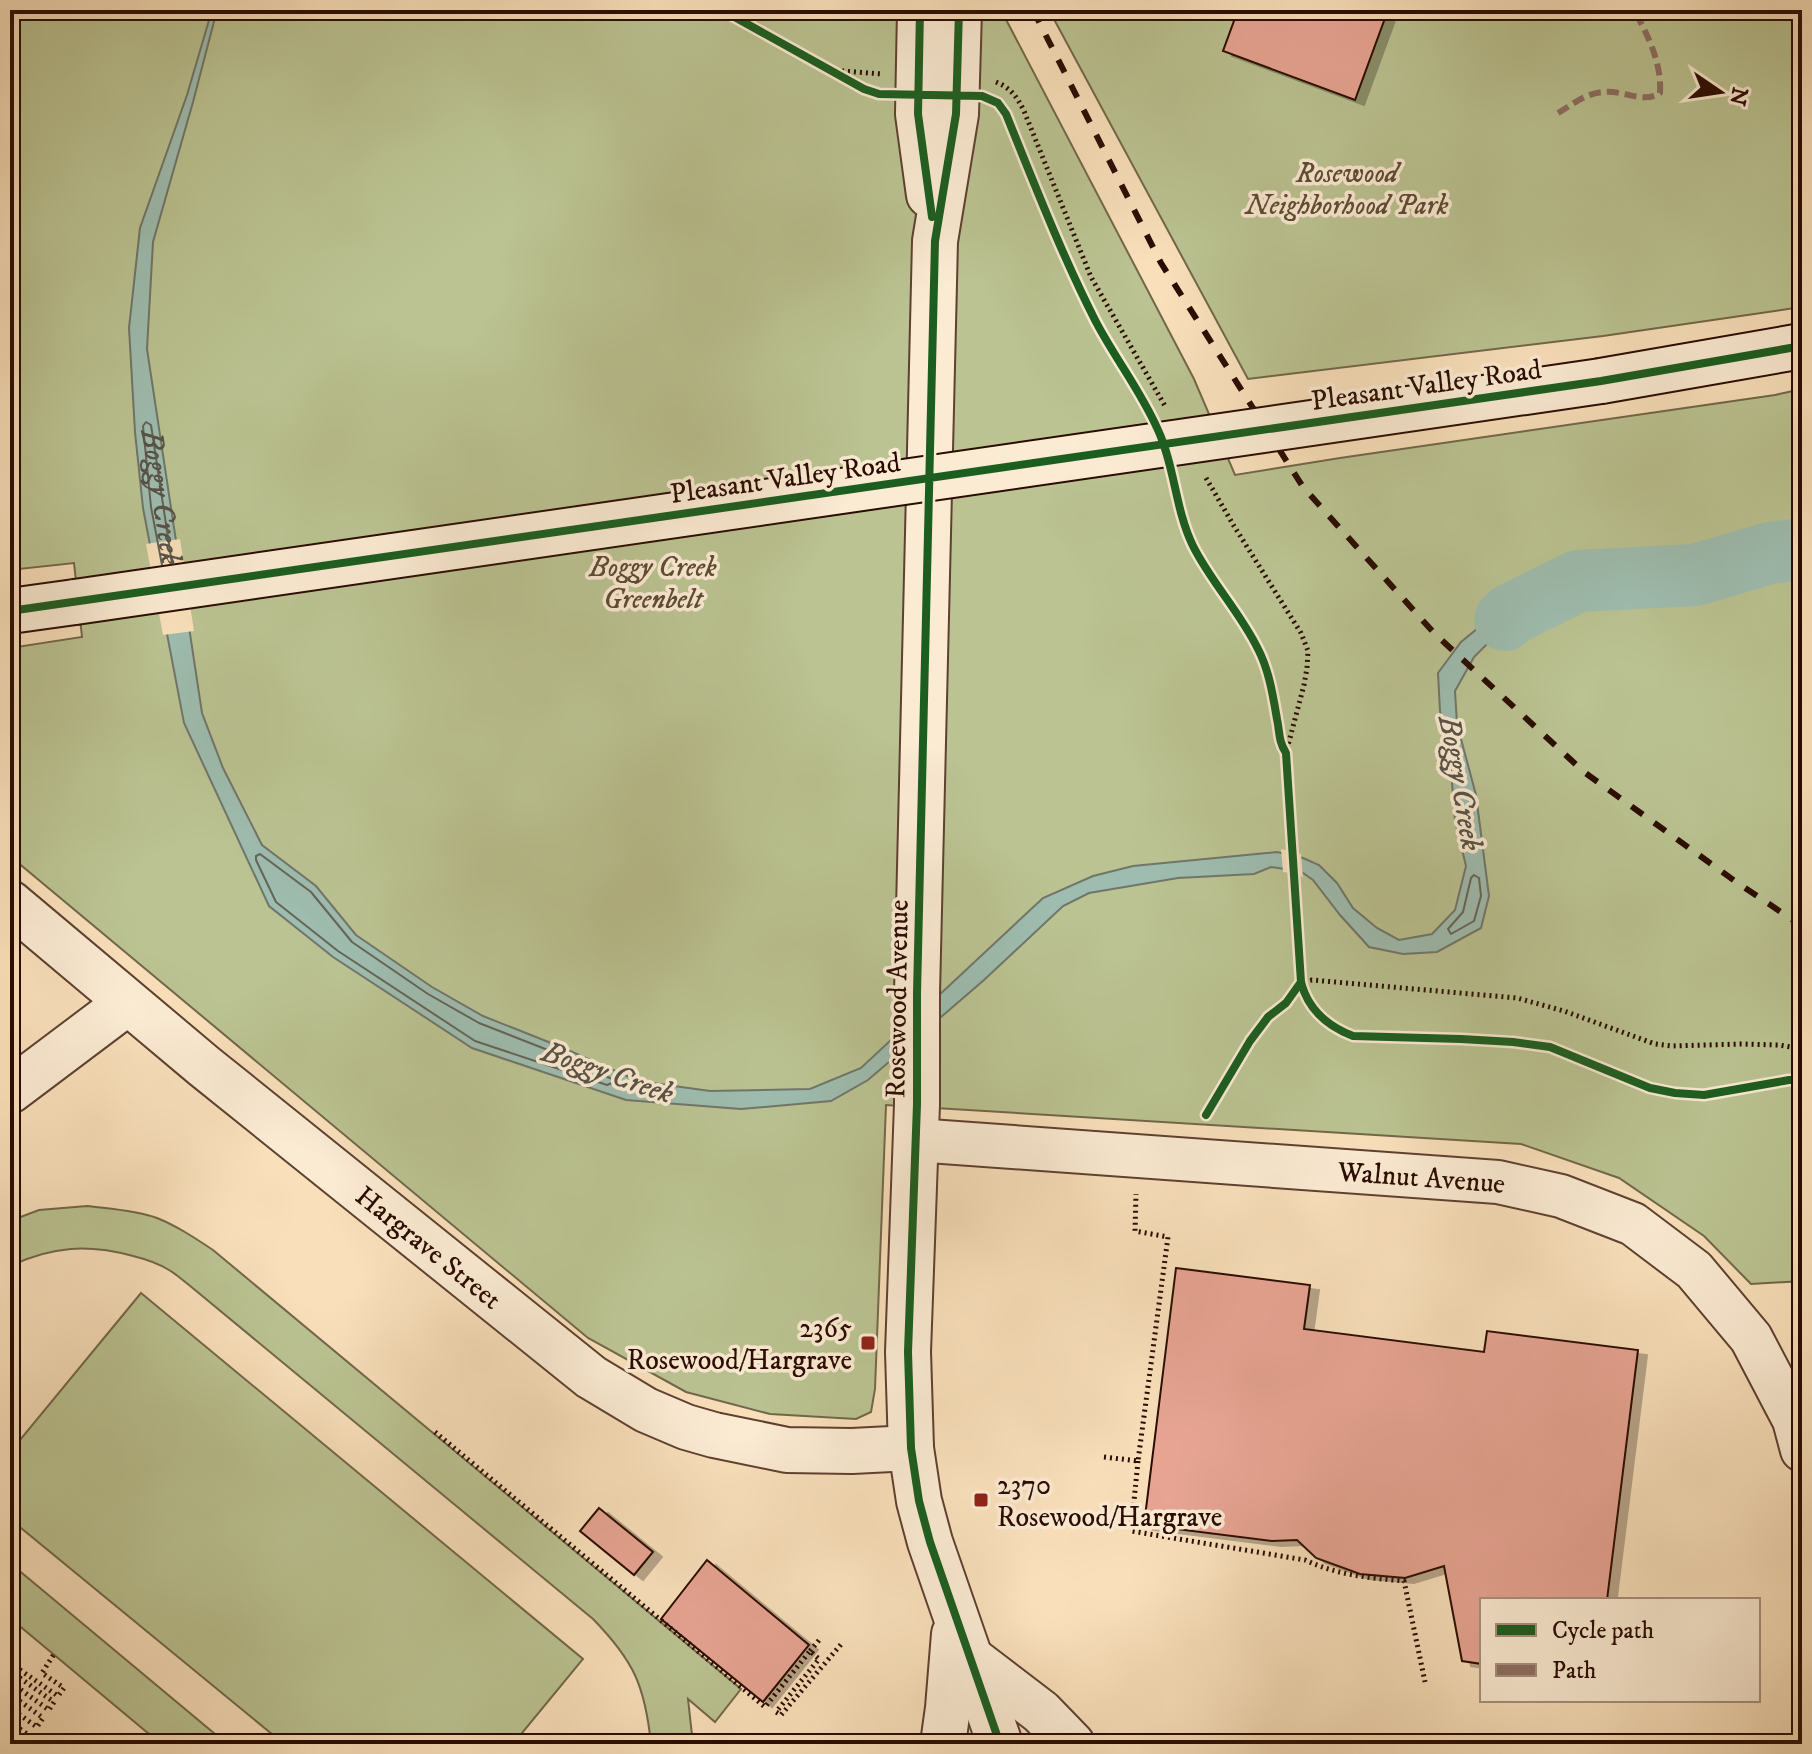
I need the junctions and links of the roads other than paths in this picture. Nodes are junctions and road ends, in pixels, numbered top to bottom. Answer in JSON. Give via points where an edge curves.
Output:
{"nodes":[{"id":1,"x":920,"y":10,"type":"edge"},
{"id":2,"x":959,"y":10,"type":"edge"},
{"id":3,"x":935,"y":241,"type":"junction"},
{"id":4,"x":1802,"y":346,"type":"edge"},
{"id":5,"x":10,"y":611,"type":"edge"},
{"id":6,"x":10,"y":903,"type":"edge"},
{"id":7,"x":127,"y":1003,"type":"junction"},
{"id":8,"x":10,"y":1091,"type":"edge"},
{"id":9,"x":916,"y":1122,"type":"junction"},
{"id":10,"x":911,"y":1448,"type":"junction"},
{"id":11,"x":1802,"y":1450,"type":"edge"},
{"id":12,"x":962,"y":1638,"type":"junction"},
{"id":13,"x":943,"y":1744,"type":"edge"},
{"id":14,"x":1000,"y":1744,"type":"edge"},
{"id":15,"x":1072,"y":1744,"type":"edge"}],
"edges":[{"from":1,"to":3,"type":"street","name":"Rosewood Avenue","via":[[918,114]]},
{"from":2,"to":3,"type":"street","name":"Rosewood Avenue","via":[[956,114]]},
{"from":3,"to":9,"type":"street","name":"Rosewood Avenue"},
{"from":4,"to":5,"type":"street","name":"Pleasant Valley Road","bridge":true,"via":[[1601,381]]},
{"from":6,"to":7,"type":"street","name":"Hargrave Street"},
{"from":7,"to":8,"type":"street"},
{"from":7,"to":10,"type":"street","name":"Hargrave Street","via":[[591,1377],[646,1410],[714,1435],[787,1450]]},
{"from":9,"to":10,"type":"street","name":"Rosewood Avenue","via":[[908,1352]]},
{"from":9,"to":11,"type":"street","name":"Walnut Avenue","via":[[1498,1182],[1561,1196],[1633,1224],[1694,1270],[1751,1338],[1794,1420]]},
{"from":10,"to":12,"type":"street","name":"Rosewood Avenue","via":[[930,1542]]},
{"from":12,"to":13,"type":"street"},
{"from":12,"to":14,"type":"street","name":"Rosewood Avenue"},
{"from":12,"to":15,"type":"street"}]}
